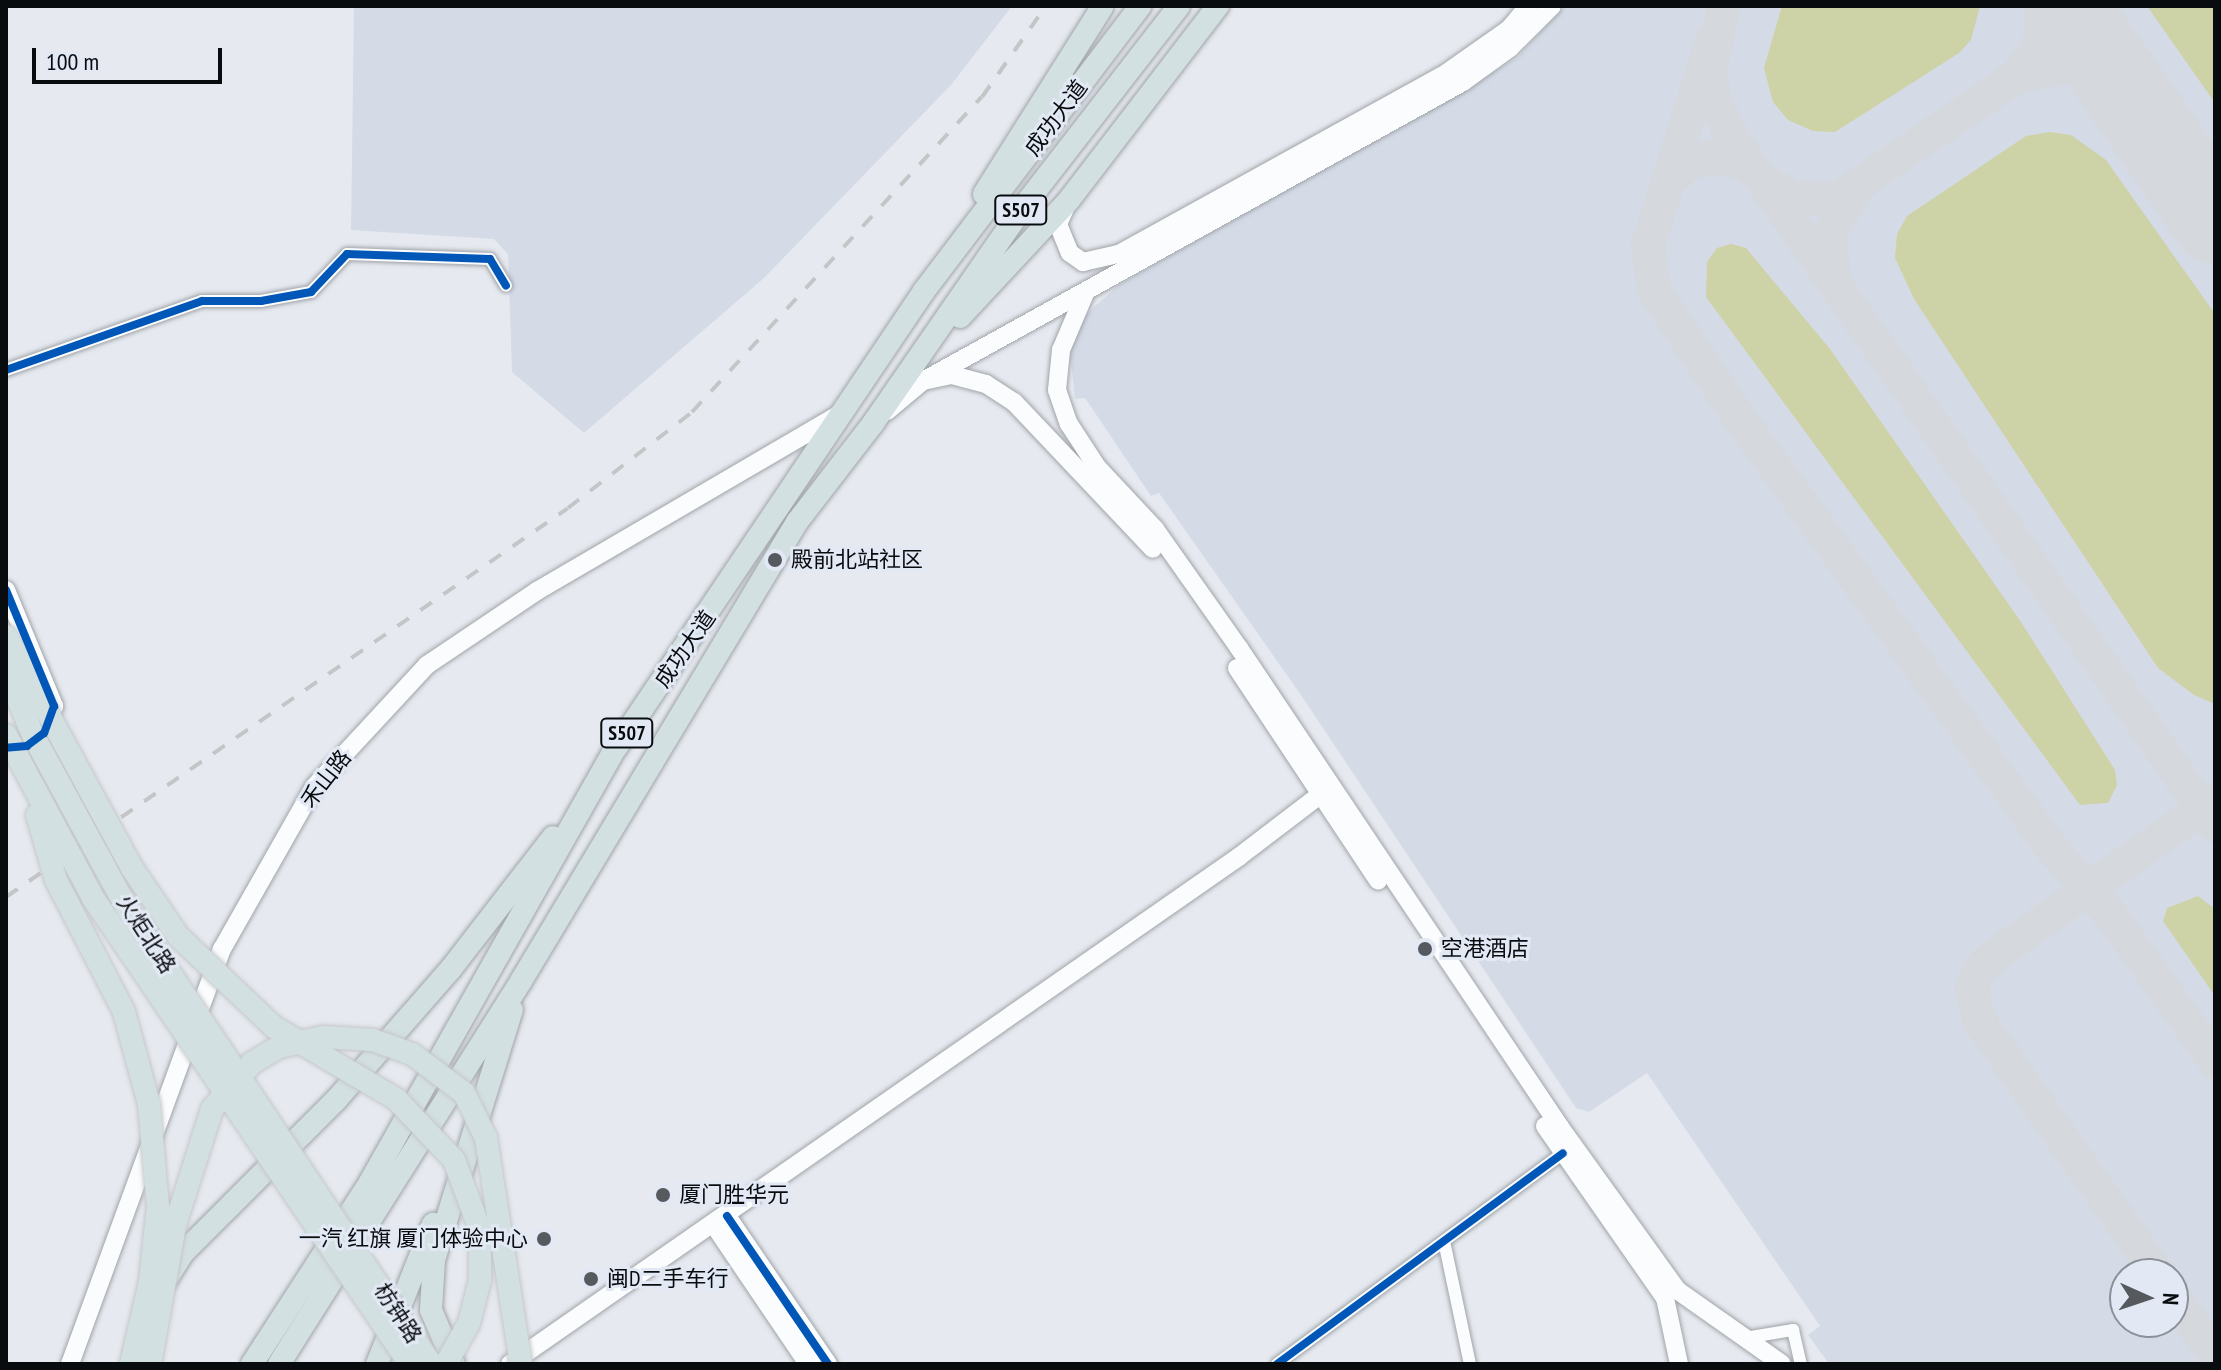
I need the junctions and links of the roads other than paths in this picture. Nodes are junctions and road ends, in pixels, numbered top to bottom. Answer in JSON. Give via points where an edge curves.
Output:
{"nodes":[{"id":1,"x":1103,"y":6,"type":"edge"},
{"id":2,"x":1127,"y":6,"type":"edge"},
{"id":3,"x":1140,"y":6,"type":"edge"},
{"id":4,"x":1180,"y":6,"type":"edge"},
{"id":5,"x":1218,"y":6,"type":"edge"},
{"id":6,"x":1528,"y":6,"type":"edge"},
{"id":7,"x":1552,"y":6,"type":"edge"},
{"id":8,"x":1069,"y":200,"type":"junction"},
{"id":9,"x":981,"y":219,"type":"junction"},
{"id":10,"x":506,"y":286,"type":"dead end"},
{"id":11,"x":924,"y":291,"type":"junction"},
{"id":12,"x":1086,"y":291,"type":"junction"},
{"id":13,"x":6,"y":370,"type":"edge"},
{"id":14,"x":915,"y":377,"type":"junction"},
{"id":15,"x":844,"y":412,"type":"junction"},
{"id":16,"x":6,"y":590,"type":"edge"},
{"id":17,"x":6,"y":636,"type":"edge"},
{"id":18,"x":6,"y":671,"type":"edge"},
{"id":19,"x":6,"y":735,"type":"edge"},
{"id":20,"x":6,"y":748,"type":"edge"},
{"id":21,"x":616,"y":748,"type":"junction"},
{"id":22,"x":24,"y":772,"type":"junction"},
{"id":23,"x":1326,"y":790,"type":"junction"},
{"id":24,"x":521,"y":981,"type":"junction"},
{"id":25,"x":468,"y":1152,"type":"junction"},
{"id":26,"x":1563,"y":1153,"type":"junction"},
{"id":27,"x":313,"y":1181,"type":"joint"},
{"id":28,"x":303,"y":1207,"type":"joint"},
{"id":29,"x":721,"y":1220,"type":"junction"},
{"id":30,"x":1444,"y":1241,"type":"junction"},
{"id":31,"x":1745,"y":1338,"type":"junction"},
{"id":32,"x":70,"y":1364,"type":"edge"},
{"id":33,"x":131,"y":1364,"type":"edge"},
{"id":34,"x":150,"y":1364,"type":"edge"},
{"id":35,"x":252,"y":1364,"type":"edge"},
{"id":36,"x":279,"y":1364,"type":"edge"},
{"id":37,"x":377,"y":1364,"type":"edge"},
{"id":38,"x":410,"y":1364,"type":"edge"},
{"id":39,"x":431,"y":1364,"type":"edge"},
{"id":40,"x":446,"y":1364,"type":"edge"},
{"id":41,"x":454,"y":1364,"type":"edge"},
{"id":42,"x":510,"y":1364,"type":"edge"},
{"id":43,"x":521,"y":1364,"type":"edge"},
{"id":44,"x":808,"y":1364,"type":"edge"},
{"id":45,"x":828,"y":1364,"type":"edge"},
{"id":46,"x":1277,"y":1364,"type":"edge"},
{"id":47,"x":1470,"y":1364,"type":"edge"},
{"id":48,"x":1679,"y":1364,"type":"edge"},
{"id":49,"x":1782,"y":1364,"type":"edge"},
{"id":50,"x":1801,"y":1364,"type":"edge"}],
"edges":[{"from":1,"to":11,"type":"highway"},
{"from":2,"to":9,"type":"highway","number":"S507"},
{"from":3,"to":9,"type":"highway","name":"成功大道"},
{"from":4,"to":14,"type":"highway","name":"成功大道","number":"S507","via":[[1020,211]]},
{"from":5,"to":8,"type":"highway","name":"成功大道"},
{"from":6,"to":8,"type":"main road","via":[[1509,29],[1442,76],[1119,254],[1083,262],[1070,253],[1058,224]]},
{"from":7,"to":12,"type":"main road","via":[[1510,48],[1463,82]]},
{"from":8,"to":14,"type":"highway","name":"成功大道"},
{"from":9,"to":11,"type":"highway","name":"成功大道","number":"S507"},
{"from":10,"to":13,"type":"street","via":[[490,259],[347,254],[311,292],[261,301],[202,301]]},
{"from":11,"to":15,"type":"highway","name":"成功大道","number":"S507"},
{"from":12,"to":14,"type":"main road"},
{"from":12,"to":23,"type":"main road","via":[[1061,350],[1057,390],[1069,424],[1097,467],[1155,529]]},
{"from":14,"to":23,"type":"main road","via":[[952,375],[986,384],[1014,402],[1144,536]]},
{"from":14,"to":24,"type":"highway","name":"成功大道","number":"S507","via":[[797,522]]},
{"from":15,"to":21,"type":"highway","name":"成功大道","number":"S507"},
{"from":15,"to":32,"type":"main road","name":"禾山路","via":[[537,591],[427,665],[314,787],[222,949]]},
{"from":16,"to":20,"type":"main road","via":[[54,706],[44,733],[27,746]]},
{"from":17,"to":40,"type":"highway","bridge":true,"via":[[132,868],[178,936],[274,1027],[396,1099],[454,1160],[480,1230],[480,1280],[469,1323]]},
{"from":18,"to":27,"type":"highway","name":"火炬北路","bridge":true,"via":[[33,735],[128,910]]},
{"from":19,"to":22,"type":"highway","name":"火炬北路","bridge":true},
{"from":21,"to":34,"type":"highway","via":[[450,970],[337,1099],[183,1253],[158,1294],[148,1331]]},
{"from":21,"to":35,"type":"highway","name":"成功大道","number":"S507","via":[[452,1041]]},
{"from":22,"to":28,"type":"highway","name":"火炬北路","bridge":true,"via":[[93,898]]},
{"from":22,"to":33,"type":"highway","bridge":true,"via":[[56,880],[124,1012],[149,1104],[158,1206],[150,1282]]},
{"from":23,"to":26,"type":"main road"},
{"from":23,"to":29,"type":"main road"},
{"from":23,"to":31,"type":"main road","via":[[1677,1290]]},
{"from":24,"to":25,"type":"highway"},
{"from":24,"to":36,"type":"highway","name":"成功大道","number":"S507"},
{"from":25,"to":37,"type":"highway","via":[[424,1241]]},
{"from":25,"to":41,"type":"highway","via":[[434,1260],[431,1310]]},
{"from":26,"to":30,"type":"street"},
{"from":26,"to":48,"type":"main road","via":[[1665,1298]]},
{"from":27,"to":39,"type":"highway","name":"枋钟路","bridge":true},
{"from":28,"to":38,"type":"highway","name":"枋钟路","bridge":true},
{"from":29,"to":42,"type":"main road"},
{"from":29,"to":44,"type":"main road"},
{"from":29,"to":45,"type":"main road"},
{"from":30,"to":46,"type":"street"},
{"from":30,"to":47,"type":"street"},
{"from":31,"to":49,"type":"main road"},
{"from":31,"to":50,"type":"street","via":[[1793,1330]]},
{"from":34,"to":43,"type":"highway","bridge":true,"via":[[175,1225],[212,1109],[252,1063],[279,1047],[323,1037],[373,1040],[412,1054],[464,1093],[486,1138]]}]}
